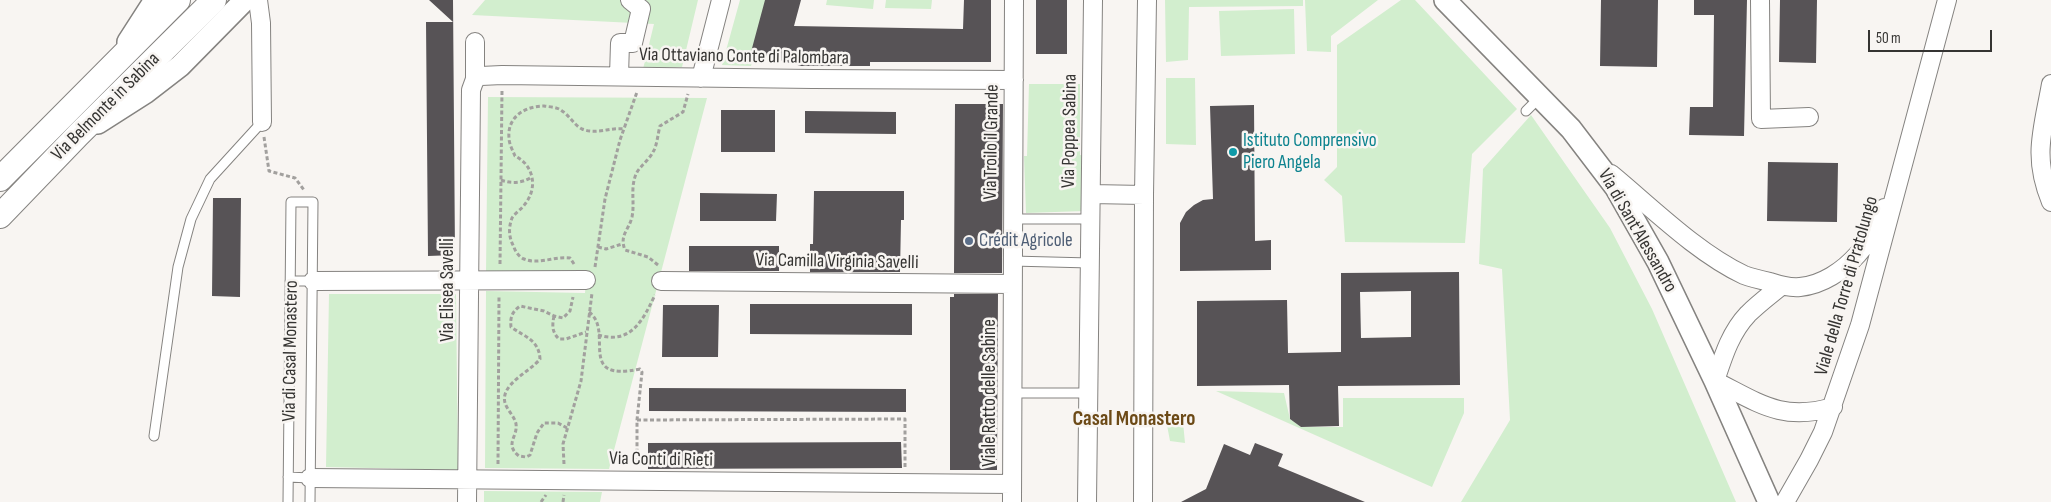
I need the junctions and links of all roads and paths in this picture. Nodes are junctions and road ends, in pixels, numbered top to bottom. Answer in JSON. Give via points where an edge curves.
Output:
{"nodes":[{"id":1,"x":155,"y":0,"type":"edge"},
{"id":2,"x":178,"y":0,"type":"edge"},
{"id":3,"x":214,"y":0,"type":"edge"},
{"id":4,"x":245,"y":0,"type":"edge"},
{"id":5,"x":258,"y":0,"type":"edge"},
{"id":6,"x":630,"y":0,"type":"edge"},
{"id":7,"x":721,"y":0,"type":"edge"},
{"id":8,"x":1014,"y":0,"type":"edge"},
{"id":9,"x":1093,"y":0,"type":"edge"},
{"id":10,"x":1147,"y":0,"type":"edge"},
{"id":11,"x":1445,"y":0,"type":"edge"},
{"id":12,"x":1760,"y":0,"type":"edge"},
{"id":13,"x":1947,"y":0,"type":"edge"},
{"id":14,"x":475,"y":42,"type":"dead end"},
{"id":15,"x":117,"y":60,"type":"junction"},
{"id":16,"x":620,"y":76,"type":"junction"},
{"id":17,"x":696,"y":77,"type":"junction"},
{"id":18,"x":475,"y":79,"type":"junction"},
{"id":19,"x":1014,"y":80,"type":"junction"},
{"id":20,"x":2051,"y":84,"type":"edge"},
{"id":21,"x":1541,"y":96,"type":"junction"},
{"id":22,"x":1526,"y":111,"type":"dead end"},
{"id":23,"x":1809,"y":118,"type":"dead end"},
{"id":24,"x":262,"y":122,"type":"junction"},
{"id":25,"x":79,"y":134,"type":"junction"},
{"id":26,"x":1600,"y":165,"type":"junction"},
{"id":27,"x":532,"y":176,"type":"dead end"},
{"id":28,"x":1900,"y":176,"type":"junction"},
{"id":29,"x":0,"y":179,"type":"edge"},
{"id":30,"x":501,"y":180,"type":"dead end"},
{"id":31,"x":1091,"y":194,"type":"junction"},
{"id":32,"x":1144,"y":195,"type":"junction"},
{"id":33,"x":313,"y":202,"type":"junction"},
{"id":34,"x":2051,"y":202,"type":"edge"},
{"id":35,"x":0,"y":216,"type":"edge"},
{"id":36,"x":1012,"y":219,"type":"junction"},
{"id":37,"x":1090,"y":219,"type":"junction"},
{"id":38,"x":622,"y":244,"type":"junction"},
{"id":39,"x":598,"y":247,"type":"dead end"},
{"id":40,"x":1012,"y":261,"type":"junction"},
{"id":41,"x":1090,"y":263,"type":"junction"},
{"id":42,"x":469,"y":280,"type":"junction"},
{"id":43,"x":586,"y":280,"type":"dead end"},
{"id":44,"x":290,"y":281,"type":"junction"},
{"id":45,"x":313,"y":281,"type":"junction"},
{"id":46,"x":661,"y":281,"type":"junction"},
{"id":47,"x":1012,"y":284,"type":"junction"},
{"id":48,"x":1781,"y":286,"type":"junction"},
{"id":49,"x":589,"y":312,"type":"dead end"},
{"id":50,"x":554,"y":316,"type":"dead end"},
{"id":51,"x":586,"y":332,"type":"dead end"},
{"id":52,"x":598,"y":335,"type":"junction"},
{"id":53,"x":1715,"y":381,"type":"junction"},
{"id":54,"x":1012,"y":393,"type":"junction"},
{"id":55,"x":1088,"y":393,"type":"junction"},
{"id":56,"x":1833,"y":407,"type":"junction"},
{"id":57,"x":637,"y":420,"type":"junction"},
{"id":58,"x":154,"y":436,"type":"dead end"},
{"id":59,"x":288,"y":477,"type":"junction"},
{"id":60,"x":310,"y":478,"type":"junction"},
{"id":61,"x":467,"y":479,"type":"junction"},
{"id":62,"x":636,"y":481,"type":"junction"},
{"id":63,"x":906,"y":483,"type":"junction"},
{"id":64,"x":1012,"y":484,"type":"junction"},
{"id":65,"x":288,"y":502,"type":"edge"},
{"id":66,"x":310,"y":502,"type":"edge"},
{"id":67,"x":467,"y":502,"type":"edge"},
{"id":68,"x":1012,"y":502,"type":"edge"},
{"id":69,"x":1087,"y":502,"type":"edge"},
{"id":70,"x":1143,"y":502,"type":"edge"},
{"id":71,"x":1769,"y":502,"type":"edge"},
{"id":72,"x":1785,"y":502,"type":"edge"}],
"edges":[{"from":1,"to":15,"type":"street"},
{"from":2,"to":15,"type":"main road","name":"Via Belmonte in Sabina"},
{"from":3,"to":25,"type":"main road","name":"Via Belmonte in Sabina"},
{"from":4,"to":25,"type":"street","via":[[165,78]]},
{"from":5,"to":24,"type":"street"},
{"from":6,"to":16,"type":"street","via":[[641,9],[634,43],[620,43]]},
{"from":7,"to":17,"type":"street"},
{"from":8,"to":19,"type":"street","name":"Via Troilo il Grande"},
{"from":9,"to":31,"type":"street","name":"Via Poppea Sabina"},
{"from":10,"to":32,"type":"street"},
{"from":11,"to":21,"type":"street","name":"Via di Sant'Alessandro"},
{"from":12,"to":23,"type":"street","via":[[1761,119]]},
{"from":13,"to":28,"type":"street","name":"Viale della Torre di Pratolungo"},
{"from":14,"to":18,"type":"street","name":"Via Elisea Savelli"},
{"from":15,"to":29,"type":"main road","name":"Via Belmonte in Sabina"},
{"from":16,"to":17,"type":"street","name":"Via Ottaviano Conte di Palombara"},
{"from":16,"to":18,"type":"street","name":"Via Ottaviano Conte di Palombara","via":[[502,75]]},
{"from":17,"to":19,"type":"street","name":"Via Ottaviano Conte di Palombara"},
{"from":17,"to":38,"type":"path","via":[[684,112],[660,126],[655,149],[637,173],[632,190],[632,215]]},
{"from":18,"to":42,"type":"street","name":"Via Elisea Savelli","via":[[471,90]]},
{"from":19,"to":36,"type":"street","name":"Via Troilo il Grande"},
{"from":20,"to":34,"type":"street","via":[[2040,152],[2042,177]]},
{"from":21,"to":22,"type":"lane"},
{"from":21,"to":26,"type":"street","name":"Via di Sant'Alessandro"},
{"from":24,"to":33,"type":"path","via":[[269,171],[295,178]]},
{"from":24,"to":58,"type":"lane","via":[[210,179],[191,219],[178,267]]},
{"from":25,"to":35,"type":"main road","name":"Via Belmonte in Sabina"},
{"from":26,"to":48,"type":"street","name":"Viale della Torre di Pratolungo","via":[[1718,261],[1746,276]]},
{"from":26,"to":53,"type":"street","name":"Via di Sant'Alessandro","via":[[1649,244]]},
{"from":27,"to":30,"type":"path","via":[[512,184]]},
{"from":28,"to":48,"type":"street","name":"Viale della Torre di Pratolungo","via":[[1868,240],[1848,265],[1813,284]]},
{"from":28,"to":56,"type":"street","name":"Viale della Torre di Pratolungo","via":[[1869,296]]},
{"from":31,"to":32,"type":"street"},
{"from":31,"to":37,"type":"street","name":"Via Poppea Sabina"},
{"from":32,"to":70,"type":"street"},
{"from":33,"to":44,"type":"lane","via":[[291,202]]},
{"from":33,"to":45,"type":"lane","name":"Via di Casal Monastero"},
{"from":36,"to":37,"type":"lane"},
{"from":36,"to":40,"type":"street","name":"Via Troilo il Grande"},
{"from":37,"to":41,"type":"street","name":"Via Poppea Sabina"},
{"from":38,"to":39,"type":"path","via":[[606,249]]},
{"from":38,"to":46,"type":"path","via":[[625,250],[648,257],[659,266]]},
{"from":40,"to":41,"type":"lane"},
{"from":40,"to":47,"type":"street","name":"Via Troilo il Grande"},
{"from":41,"to":55,"type":"street"},
{"from":42,"to":43,"type":"street"},
{"from":42,"to":45,"type":"street"},
{"from":42,"to":61,"type":"street","name":"Via Elisea Savelli"},
{"from":44,"to":45,"type":"lane"},
{"from":44,"to":59,"type":"lane"},
{"from":45,"to":60,"type":"lane","name":"Via di Casal Monastero"},
{"from":46,"to":47,"type":"street","name":"Via Camilla Virginia Savelli"},
{"from":46,"to":52,"type":"path","via":[[644,318],[628,334],[616,339]]},
{"from":47,"to":54,"type":"street","name":"Viale Ratto delle Sabine"},
{"from":48,"to":53,"type":"street","via":[[1739,325]]},
{"from":49,"to":52,"type":"path","via":[[596,316]]},
{"from":50,"to":51,"type":"path","via":[[554,334],[559,339]]},
{"from":52,"to":57,"type":"path","via":[[600,356],[610,370],[640,369],[642,372]]},
{"from":53,"to":56,"type":"street","via":[[1782,412],[1808,413]]},
{"from":53,"to":71,"type":"street","name":"Via di Sant'Alessandro"},
{"from":54,"to":55,"type":"lane"},
{"from":54,"to":64,"type":"street","name":"Viale Ratto delle Sabine"},
{"from":55,"to":69,"type":"street"},
{"from":56,"to":72,"type":"street","name":"Viale della Torre di Pratolungo"},
{"from":57,"to":62,"type":"path"},
{"from":57,"to":63,"type":"path","via":[[905,420]]},
{"from":59,"to":60,"type":"lane"},
{"from":59,"to":65,"type":"lane"},
{"from":60,"to":61,"type":"street","name":"Via Conti di Rieti"},
{"from":60,"to":66,"type":"lane","name":"Via di Casal Monastero"},
{"from":61,"to":62,"type":"street","name":"Via Conti di Rieti"},
{"from":61,"to":67,"type":"street","name":"Via Elisea Savelli"},
{"from":62,"to":63,"type":"street","name":"Via Conti di Rieti"},
{"from":63,"to":64,"type":"street","name":"Via Conti di Rieti"},
{"from":64,"to":68,"type":"street","name":"Viale Ratto delle Sabine"}]}
